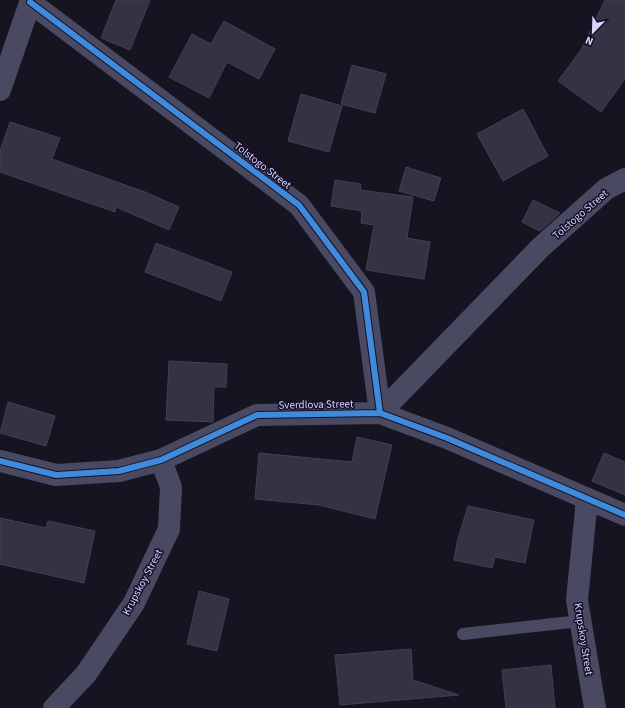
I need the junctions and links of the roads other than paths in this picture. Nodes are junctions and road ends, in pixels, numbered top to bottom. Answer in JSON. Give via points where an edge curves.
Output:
{"nodes":[{"id":1,"x":30,"y":1,"type":"edge"},
{"id":2,"x":0,"y":90,"type":"edge"},
{"id":3,"x":625,"y":179,"type":"edge"},
{"id":4,"x":380,"y":413,"type":"junction"},
{"id":5,"x":161,"y":460,"type":"junction"},
{"id":6,"x":0,"y":461,"type":"edge"},
{"id":7,"x":587,"y":499,"type":"junction"},
{"id":8,"x":625,"y":515,"type":"edge"},
{"id":9,"x":580,"y":621,"type":"junction"},
{"id":10,"x":462,"y":634,"type":"dead end"},
{"id":11,"x":54,"y":708,"type":"edge"},
{"id":12,"x":595,"y":708,"type":"edge"}],
"edges":[{"from":1,"to":2,"type":"street"},
{"from":1,"to":4,"type":"street","name":"Tolstogo Street","via":[[299,205],[364,292]]},
{"from":3,"to":4,"type":"street","name":"Tolstogo Street","via":[[606,189],[540,248]]},
{"from":4,"to":5,"type":"street","name":"Sverdlova Street","via":[[257,415]]},
{"from":4,"to":7,"type":"street","name":"Sverdlova Street","via":[[454,441]]},
{"from":5,"to":6,"type":"street","name":"Sverdlova Street","via":[[119,471],[56,474]]},
{"from":5,"to":11,"type":"street","name":"Krupskoy Street","via":[[171,487],[169,529],[134,603],[86,674]]},
{"from":7,"to":8,"type":"street","name":"Sverdlova Street"},
{"from":7,"to":9,"type":"street","name":"Krupskoy Street","via":[[577,600]]},
{"from":9,"to":10,"type":"lane"},
{"from":9,"to":12,"type":"street","name":"Krupskoy Street"}]}
